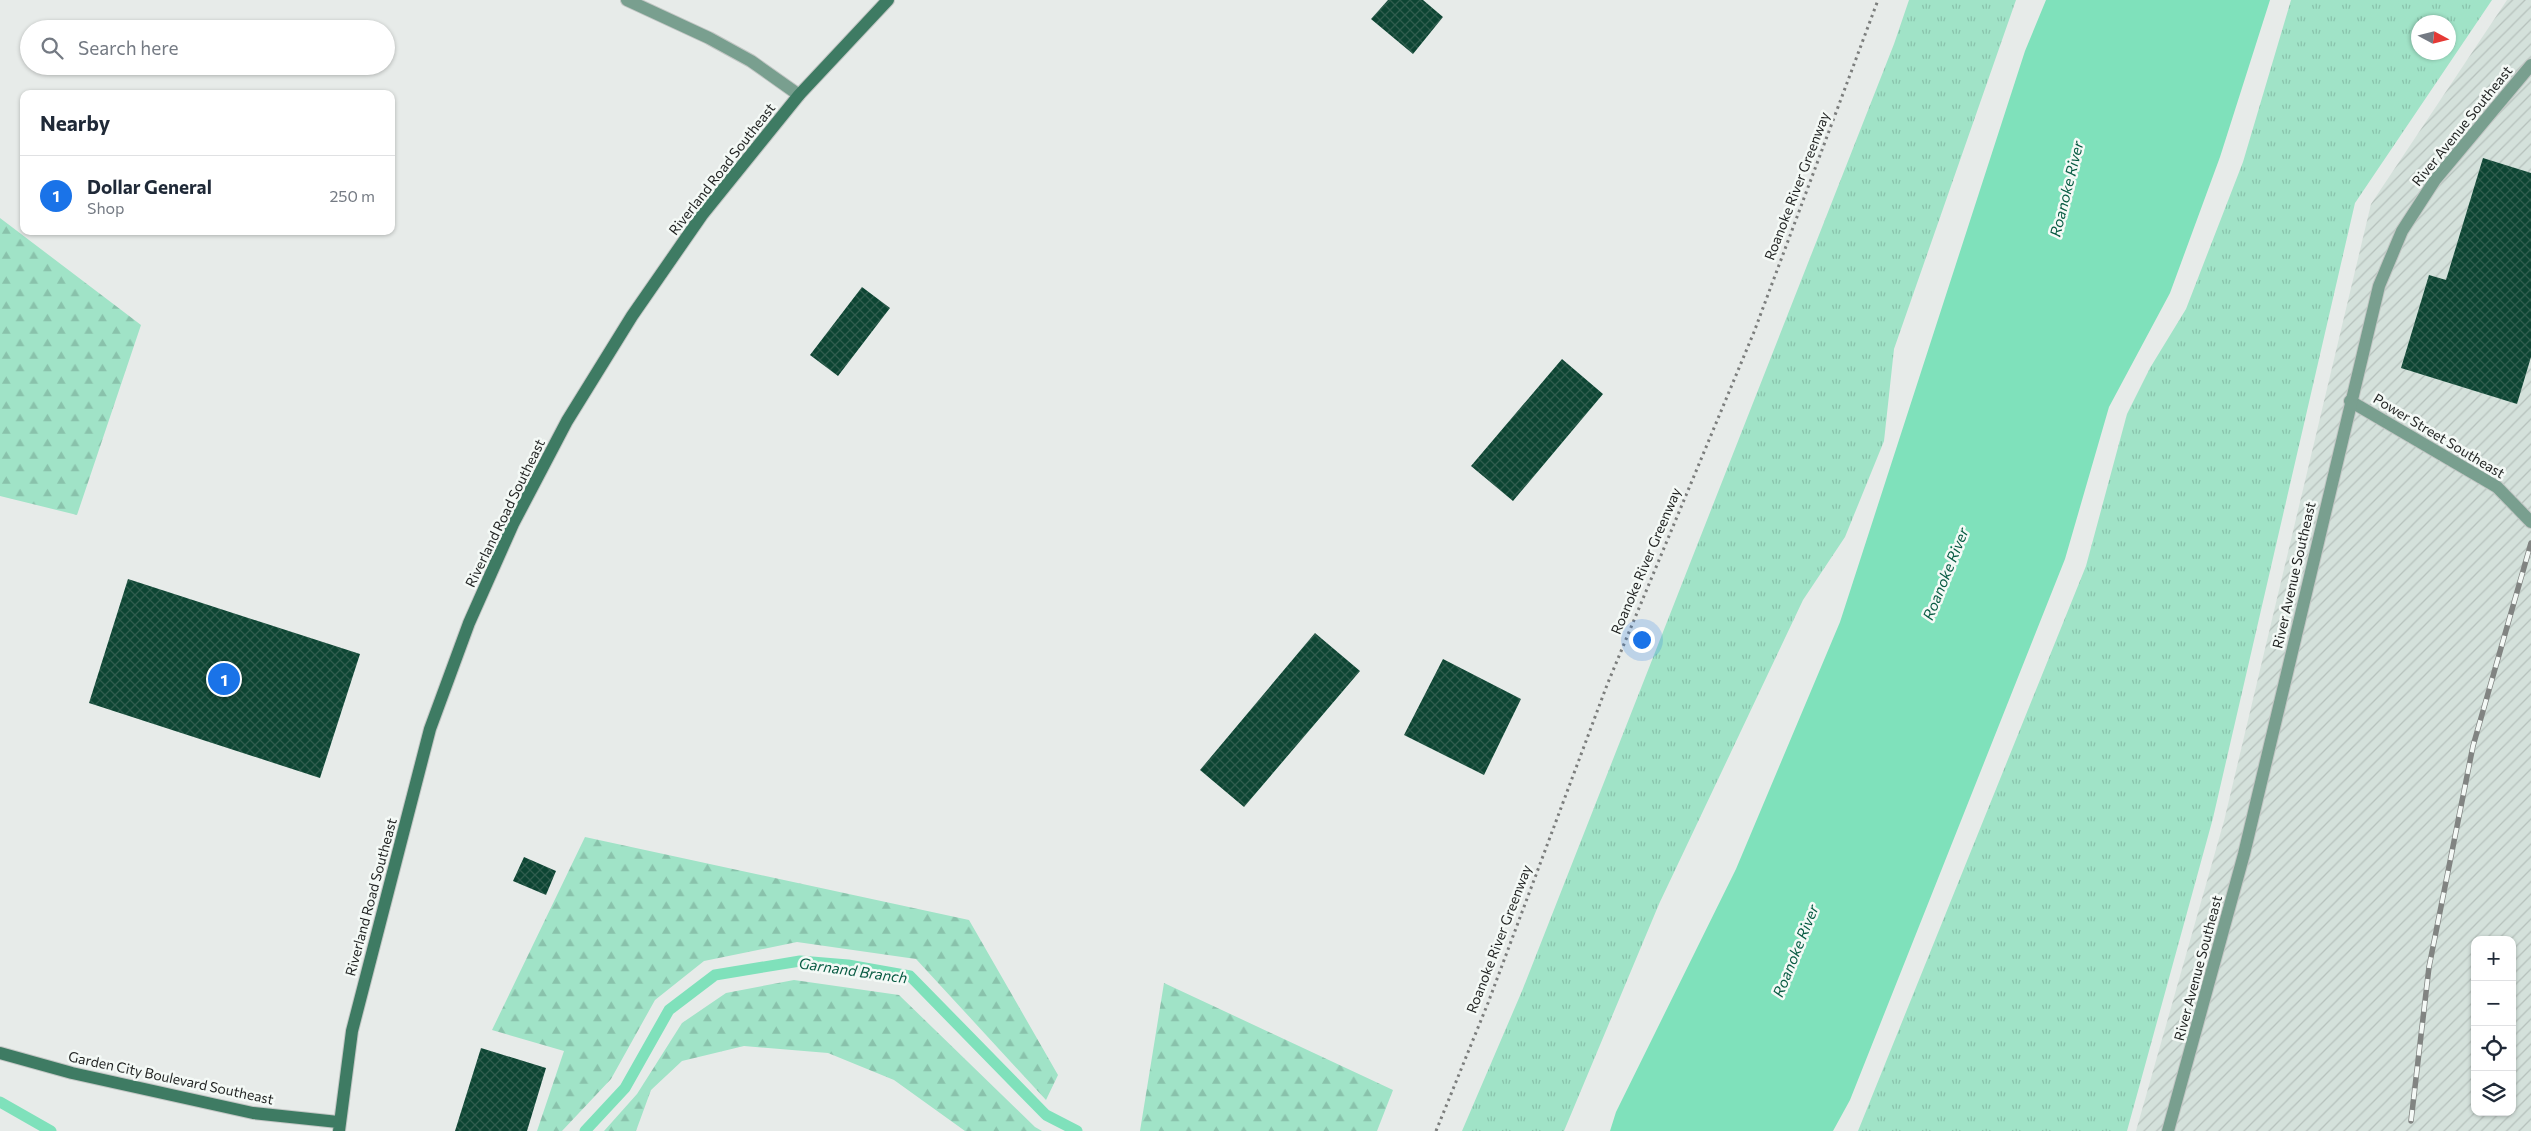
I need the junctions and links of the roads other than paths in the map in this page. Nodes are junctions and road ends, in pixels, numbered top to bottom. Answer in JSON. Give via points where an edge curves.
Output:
{"nodes":[{"id":1,"x":627,"y":0,"type":"edge"},
{"id":2,"x":888,"y":0,"type":"edge"},
{"id":3,"x":2531,"y":65,"type":"edge"},
{"id":4,"x":799,"y":95,"type":"junction"},
{"id":5,"x":2350,"y":401,"type":"junction"},
{"id":6,"x":2531,"y":522,"type":"edge"},
{"id":7,"x":0,"y":1053,"type":"edge"},
{"id":8,"x":338,"y":1127,"type":"edge"},
{"id":9,"x":2168,"y":1131,"type":"edge"}],
"edges":[{"from":1,"to":4,"type":"street","via":[[751,61]]},
{"from":2,"to":4,"type":"main road","name":"Riverland Road Southeast"},
{"from":3,"to":5,"type":"street","name":"River Avenue Southeast","via":[[2435,180],[2402,231],[2371,309]]},
{"from":4,"to":8,"type":"main road","name":"Riverland Road Southeast","via":[[702,215],[632,316],[567,421],[513,524],[469,623],[430,729],[352,1031]]},
{"from":5,"to":6,"type":"street","name":"Power Street Southeast","via":[[2497,487]]},
{"from":5,"to":9,"type":"street","name":"River Avenue Southeast","via":[[2244,854]]},
{"from":7,"to":8,"type":"main road","name":"Garden City Boulevard Southeast","via":[[72,1073],[253,1113]]}]}
